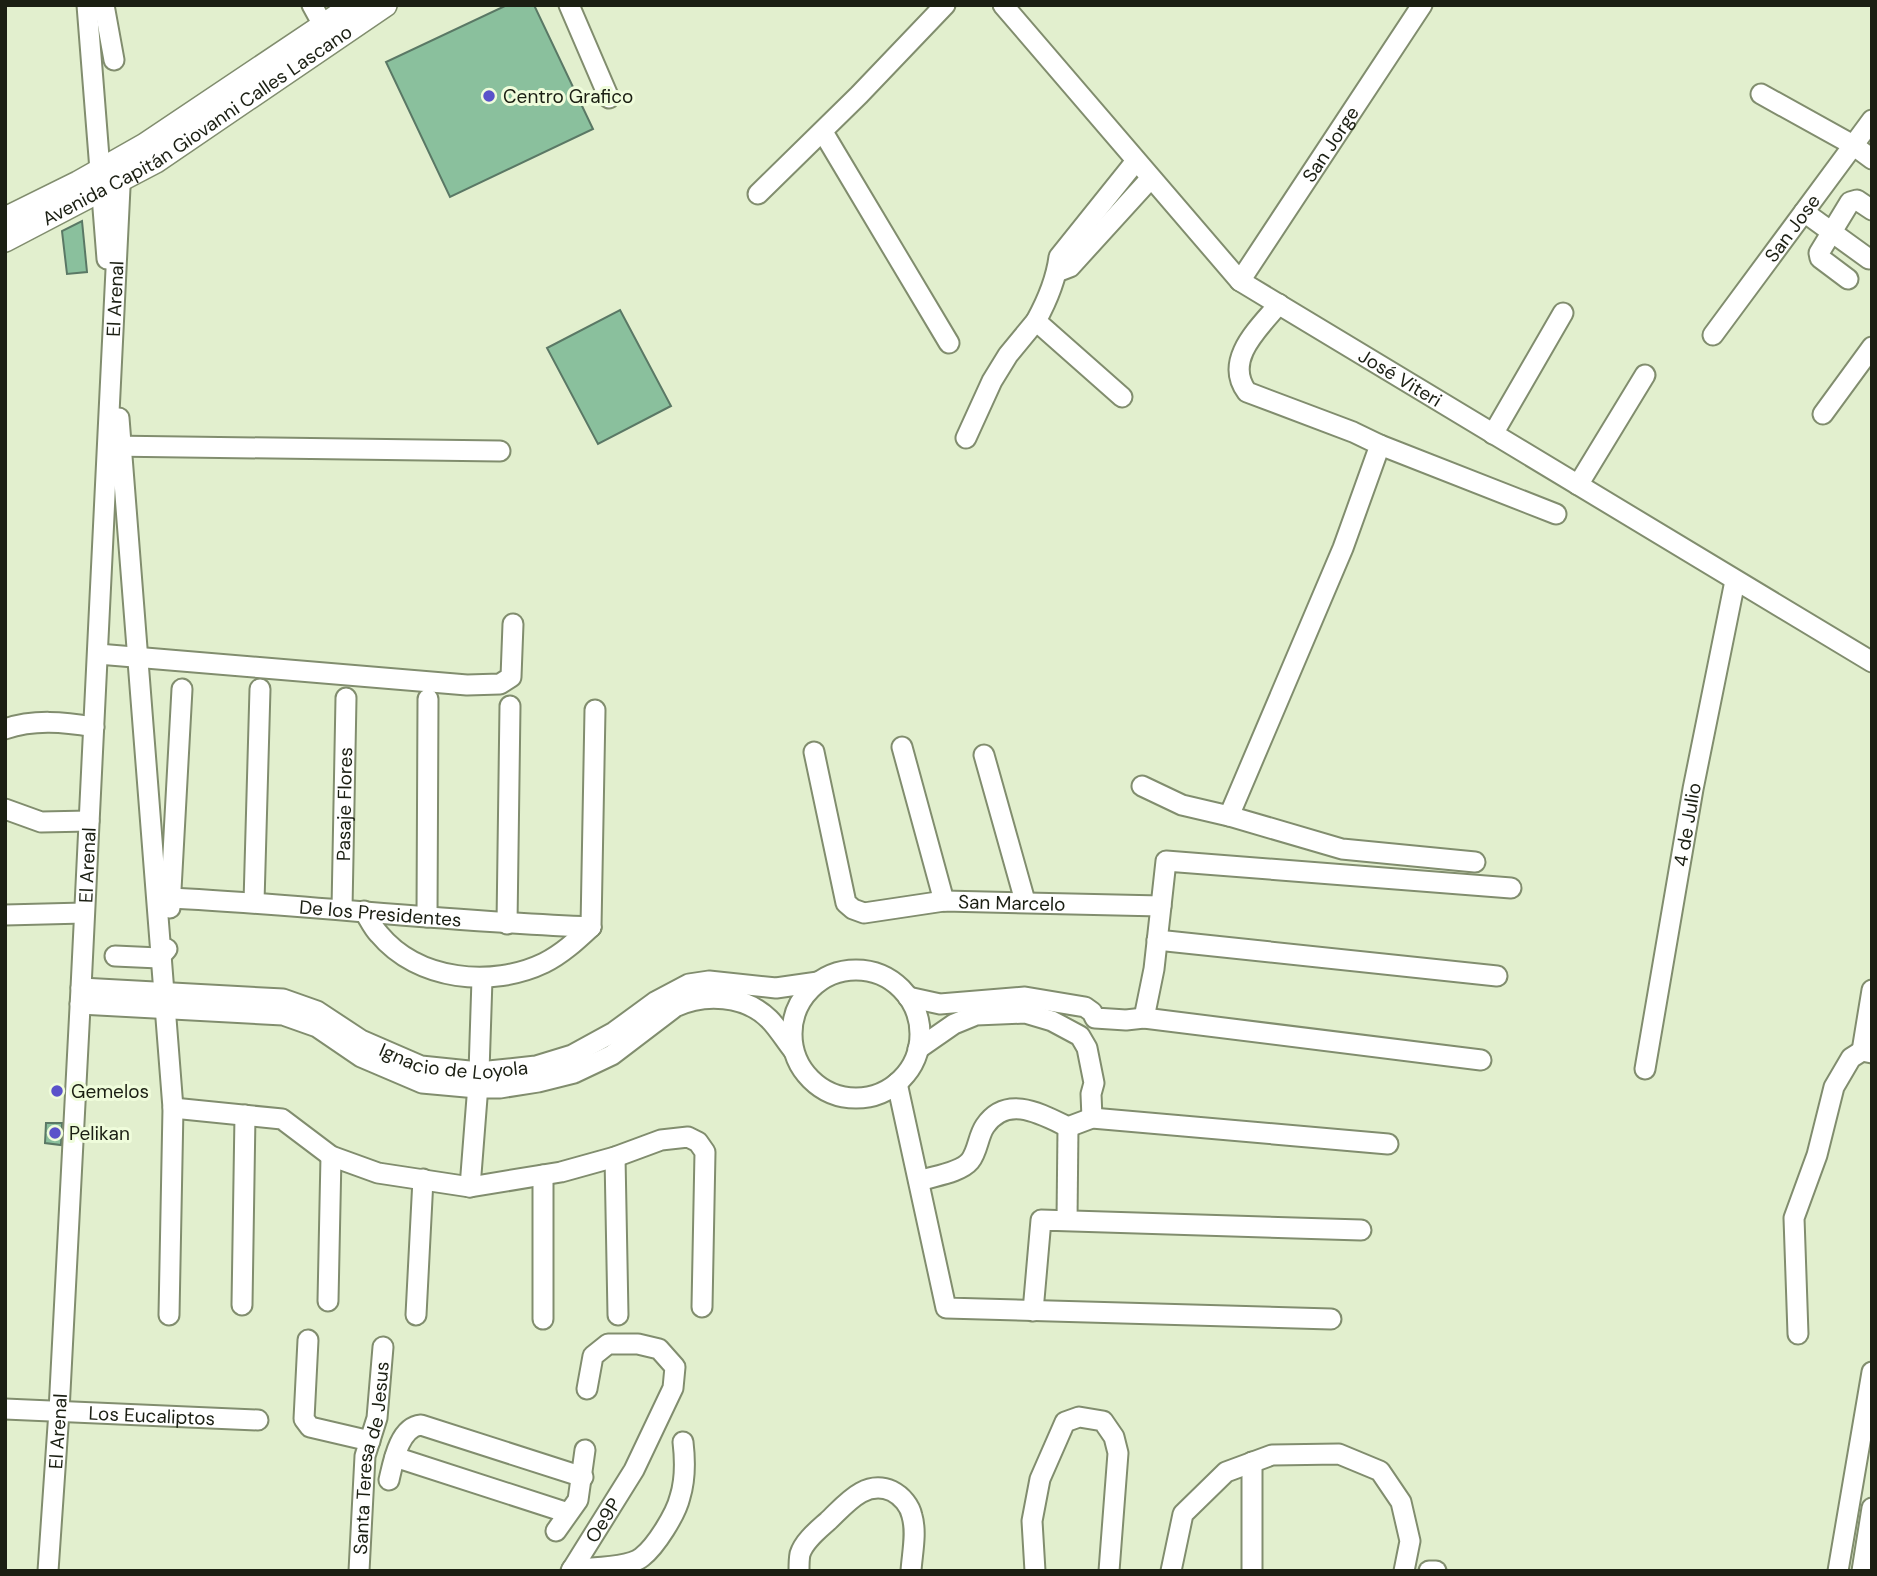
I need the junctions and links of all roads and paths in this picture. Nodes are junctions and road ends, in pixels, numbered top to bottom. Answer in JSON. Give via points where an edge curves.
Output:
{"nodes":[{"id":1,"x":87,"y":5,"type":"edge"},
{"id":2,"x":104,"y":5,"type":"edge"},
{"id":3,"x":354,"y":5,"type":"edge"},
{"id":4,"x":385,"y":5,"type":"edge"},
{"id":5,"x":569,"y":5,"type":"edge"},
{"id":6,"x":945,"y":5,"type":"edge"},
{"id":7,"x":1003,"y":5,"type":"edge"},
{"id":8,"x":1422,"y":5,"type":"edge"},
{"id":9,"x":318,"y":15,"type":"edge"},
{"id":10,"x":114,"y":60,"type":"dead end"},
{"id":11,"x":1761,"y":94,"type":"dead end"},
{"id":12,"x":609,"y":98,"type":"dead end"},
{"id":13,"x":1872,"y":120,"type":"edge"},
{"id":14,"x":823,"y":132,"type":"junction"},
{"id":15,"x":1853,"y":145,"type":"junction"},
{"id":16,"x":1872,"y":159,"type":"edge"},
{"id":17,"x":1136,"y":161,"type":"junction"},
{"id":18,"x":121,"y":170,"type":"junction"},
{"id":19,"x":1151,"y":178,"type":"junction"},
{"id":20,"x":758,"y":194,"type":"dead end"},
{"id":21,"x":1872,"y":210,"type":"edge"},
{"id":22,"x":1804,"y":212,"type":"junction"},
{"id":23,"x":5,"y":219,"type":"edge"},
{"id":24,"x":1830,"y":232,"type":"junction"},
{"id":25,"x":5,"y":240,"type":"edge"},
{"id":26,"x":1870,"y":259,"type":"dead end"},
{"id":27,"x":1057,"y":272,"type":"junction"},
{"id":28,"x":1848,"y":279,"type":"dead end"},
{"id":29,"x":1240,"y":281,"type":"junction"},
{"id":30,"x":1279,"y":304,"type":"junction"},
{"id":31,"x":1563,"y":313,"type":"dead end"},
{"id":32,"x":1035,"y":321,"type":"junction"},
{"id":33,"x":1713,"y":335,"type":"dead end"},
{"id":34,"x":948,"y":343,"type":"dead end"},
{"id":35,"x":1872,"y":347,"type":"edge"},
{"id":36,"x":1645,"y":374,"type":"dead end"},
{"id":37,"x":1122,"y":397,"type":"dead end"},
{"id":38,"x":1823,"y":414,"type":"dead end"},
{"id":39,"x":1493,"y":434,"type":"junction"},
{"id":40,"x":966,"y":438,"type":"dead end"},
{"id":41,"x":1380,"y":445,"type":"junction"},
{"id":42,"x":108,"y":446,"type":"junction"},
{"id":43,"x":500,"y":451,"type":"dead end"},
{"id":44,"x":1577,"y":485,"type":"junction"},
{"id":45,"x":1556,"y":514,"type":"dead end"},
{"id":46,"x":1735,"y":581,"type":"junction"},
{"id":47,"x":513,"y":624,"type":"dead end"},
{"id":48,"x":97,"y":654,"type":"junction"},
{"id":49,"x":1872,"y":662,"type":"edge"},
{"id":50,"x":182,"y":689,"type":"dead end"},
{"id":51,"x":260,"y":689,"type":"dead end"},
{"id":52,"x":346,"y":698,"type":"dead end"},
{"id":53,"x":428,"y":699,"type":"dead end"},
{"id":54,"x":510,"y":706,"type":"dead end"},
{"id":55,"x":595,"y":710,"type":"dead end"},
{"id":56,"x":94,"y":727,"type":"junction"},
{"id":57,"x":5,"y":729,"type":"edge"},
{"id":58,"x":902,"y":747,"type":"dead end"},
{"id":59,"x":814,"y":751,"type":"dead end"},
{"id":60,"x":984,"y":755,"type":"dead end"},
{"id":61,"x":1142,"y":786,"type":"dead end"},
{"id":62,"x":5,"y":809,"type":"edge"},
{"id":63,"x":1230,"y":816,"type":"junction"},
{"id":64,"x":89,"y":821,"type":"junction"},
{"id":65,"x":1475,"y":862,"type":"dead end"},
{"id":66,"x":1511,"y":888,"type":"dead end"},
{"id":67,"x":171,"y":898,"type":"junction"},
{"id":68,"x":944,"y":901,"type":"junction"},
{"id":69,"x":1025,"y":901,"type":"junction"},
{"id":70,"x":254,"y":902,"type":"junction"},
{"id":71,"x":1161,"y":906,"type":"junction"},
{"id":72,"x":342,"y":909,"type":"junction"},
{"id":73,"x":364,"y":911,"type":"junction"},
{"id":74,"x":85,"y":914,"type":"junction"},
{"id":75,"x":5,"y":915,"type":"edge"},
{"id":76,"x":427,"y":917,"type":"junction"},
{"id":77,"x":507,"y":924,"type":"junction"},
{"id":78,"x":591,"y":927,"type":"junction"},
{"id":79,"x":1157,"y":940,"type":"junction"},
{"id":80,"x":115,"y":956,"type":"dead end"},
{"id":81,"x":1497,"y":976,"type":"dead end"},
{"id":82,"x":482,"y":979,"type":"junction"},
{"id":83,"x":818,"y":982,"type":"junction"},
{"id":84,"x":1872,"y":990,"type":"edge"},
{"id":85,"x":80,"y":996,"type":"junction"},
{"id":86,"x":908,"y":997,"type":"junction"},
{"id":87,"x":1095,"y":1018,"type":"junction"},
{"id":88,"x":1144,"y":1018,"type":"junction"},
{"id":89,"x":1080,"y":1035,"type":"junction"},
{"id":90,"x":618,"y":1040,"type":"junction"},
{"id":91,"x":918,"y":1049,"type":"junction"},
{"id":92,"x":793,"y":1050,"type":"junction"},
{"id":93,"x":1867,"y":1052,"type":"edge"},
{"id":94,"x":1481,"y":1060,"type":"dead end"},
{"id":95,"x":1645,"y":1069,"type":"dead end"},
{"id":96,"x":478,"y":1080,"type":"junction"},
{"id":97,"x":897,"y":1083,"type":"junction"},
{"id":98,"x":173,"y":1108,"type":"junction"},
{"id":99,"x":245,"y":1115,"type":"junction"},
{"id":100,"x":1092,"y":1118,"type":"junction"},
{"id":101,"x":1068,"y":1127,"type":"junction"},
{"id":102,"x":1388,"y":1144,"type":"dead end"},
{"id":103,"x":331,"y":1156,"type":"junction"},
{"id":104,"x":615,"y":1157,"type":"junction"},
{"id":105,"x":543,"y":1175,"type":"junction"},
{"id":106,"x":423,"y":1179,"type":"junction"},
{"id":107,"x":919,"y":1181,"type":"junction"},
{"id":108,"x":470,"y":1187,"type":"junction"},
{"id":109,"x":1067,"y":1220,"type":"junction"},
{"id":110,"x":1361,"y":1230,"type":"dead end"},
{"id":111,"x":328,"y":1301,"type":"dead end"},
{"id":112,"x":242,"y":1305,"type":"dead end"},
{"id":113,"x":702,"y":1307,"type":"dead end"},
{"id":114,"x":1033,"y":1311,"type":"junction"},
{"id":115,"x":169,"y":1315,"type":"dead end"},
{"id":116,"x":416,"y":1315,"type":"dead end"},
{"id":117,"x":618,"y":1315,"type":"dead end"},
{"id":118,"x":543,"y":1319,"type":"dead end"},
{"id":119,"x":1331,"y":1319,"type":"dead end"},
{"id":120,"x":1798,"y":1334,"type":"dead end"},
{"id":121,"x":308,"y":1340,"type":"dead end"},
{"id":122,"x":383,"y":1347,"type":"dead end"},
{"id":123,"x":1872,"y":1372,"type":"edge"},
{"id":124,"x":587,"y":1389,"type":"dead end"},
{"id":125,"x":5,"y":1409,"type":"edge"},
{"id":126,"x":59,"y":1411,"type":"junction"},
{"id":127,"x":258,"y":1420,"type":"dead end"},
{"id":128,"x":370,"y":1441,"type":"junction"},
{"id":129,"x":683,"y":1442,"type":"dead end"},
{"id":130,"x":585,"y":1450,"type":"dead end"},
{"id":131,"x":395,"y":1457,"type":"junction"},
{"id":132,"x":1252,"y":1462,"type":"junction"},
{"id":133,"x":583,"y":1477,"type":"junction"},
{"id":134,"x":389,"y":1480,"type":"dead end"},
{"id":135,"x":573,"y":1506,"type":"junction"},
{"id":136,"x":1872,"y":1508,"type":"edge"},
{"id":137,"x":606,"y":1514,"type":"junction"},
{"id":138,"x":556,"y":1531,"type":"dead end"},
{"id":139,"x":571,"y":1570,"type":"edge"},
{"id":140,"x":48,"y":1571,"type":"edge"},
{"id":141,"x":359,"y":1571,"type":"edge"},
{"id":142,"x":799,"y":1571,"type":"edge"},
{"id":143,"x":911,"y":1571,"type":"edge"},
{"id":144,"x":1035,"y":1571,"type":"edge"},
{"id":145,"x":1109,"y":1571,"type":"edge"},
{"id":146,"x":1171,"y":1571,"type":"edge"},
{"id":147,"x":1252,"y":1571,"type":"edge"},
{"id":148,"x":1404,"y":1571,"type":"edge"},
{"id":149,"x":1429,"y":1571,"type":"edge"},
{"id":150,"x":1436,"y":1571,"type":"edge"},
{"id":151,"x":1838,"y":1571,"type":"edge"},
{"id":152,"x":1862,"y":1571,"type":"edge"}],
"edges":[{"from":1,"to":98,"type":"street"},
{"from":2,"to":10,"type":"street"},
{"from":3,"to":9,"type":"main road","name":"Avenida Capitán Giovanni Calles Lascano"},
{"from":4,"to":18,"type":"main road","name":"Avenida Capitán Giovanni Calles Lascano","via":[[156,161]]},
{"from":5,"to":12,"type":"street"},
{"from":6,"to":14,"type":"street"},
{"from":7,"to":17,"type":"street","name":"José Viteri"},
{"from":8,"to":29,"type":"street","name":"San Jorge"},
{"from":9,"to":18,"type":"main road","name":"Avenida Capitán Giovanni Calles Lascano"},
{"from":11,"to":15,"type":"street"},
{"from":13,"to":15,"type":"street","name":"San Jose"},
{"from":14,"to":20,"type":"street"},
{"from":14,"to":34,"type":"street"},
{"from":15,"to":16,"type":"street"},
{"from":15,"to":22,"type":"street","name":"San Jose"},
{"from":17,"to":19,"type":"street","name":"José Viteri"},
{"from":17,"to":27,"type":"street","via":[[1059,257]]},
{"from":18,"to":23,"type":"main road","name":"Avenida Capitán Giovanni Calles Lascano"},
{"from":18,"to":25,"type":"main road","name":"Avenida Capitán Giovanni Calles Lascano"},
{"from":18,"to":42,"type":"street","name":"El Arenal"},
{"from":19,"to":27,"type":"street","via":[[1070,267]]},
{"from":19,"to":29,"type":"street","name":"José Viteri"},
{"from":21,"to":24,"type":"street","via":[[1857,200],[1850,202]]},
{"from":22,"to":24,"type":"street"},
{"from":22,"to":33,"type":"street","name":"San Jose"},
{"from":24,"to":26,"type":"street"},
{"from":24,"to":28,"type":"street","via":[[1818,255]]},
{"from":27,"to":32,"type":"street"},
{"from":29,"to":30,"type":"street","name":"José Viteri"},
{"from":30,"to":39,"type":"street","name":"José Viteri"},
{"from":30,"to":41,"type":"street","via":[[1240,356],[1239,381],[1247,392]]},
{"from":31,"to":39,"type":"street"},
{"from":32,"to":37,"type":"street"},
{"from":32,"to":40,"type":"street","via":[[992,381]]},
{"from":35,"to":38,"type":"street"},
{"from":36,"to":44,"type":"street"},
{"from":39,"to":44,"type":"street","name":"José Viteri"},
{"from":41,"to":45,"type":"street"},
{"from":41,"to":63,"type":"street","via":[[1343,548]]},
{"from":42,"to":43,"type":"street"},
{"from":42,"to":48,"type":"street","name":"El Arenal"},
{"from":44,"to":46,"type":"street","name":"José Viteri"},
{"from":46,"to":49,"type":"street","name":"José Viteri"},
{"from":46,"to":95,"type":"street","name":"4 de Julio","via":[[1693,789]]},
{"from":47,"to":48,"type":"street","via":[[511,677],[500,684]]},
{"from":48,"to":56,"type":"street","name":"El Arenal"},
{"from":50,"to":67,"type":"street"},
{"from":51,"to":70,"type":"street"},
{"from":52,"to":72,"type":"street","name":"Pasaje Flores"},
{"from":53,"to":76,"type":"street"},
{"from":54,"to":77,"type":"street"},
{"from":55,"to":78,"type":"street"},
{"from":56,"to":57,"type":"street","via":[[63,722],[23,723]]},
{"from":56,"to":64,"type":"street","name":"El Arenal"},
{"from":58,"to":68,"type":"street"},
{"from":59,"to":68,"type":"street","name":"San Marcelo","via":[[846,903],[864,913]]},
{"from":60,"to":69,"type":"street"},
{"from":61,"to":63,"type":"street","via":[[1182,805]]},
{"from":62,"to":64,"type":"street","via":[[41,822]]},
{"from":63,"to":65,"type":"street","via":[[1342,849]]},
{"from":64,"to":74,"type":"street","name":"El Arenal"},
{"from":66,"to":71,"type":"street","via":[[1166,861]]},
{"from":67,"to":70,"type":"street","name":"De los Presidentes"},
{"from":67,"to":80,"type":"street","via":[[167,951],[159,958]]},
{"from":68,"to":69,"type":"street","name":"San Marcelo"},
{"from":69,"to":71,"type":"street","name":"San Marcelo"},
{"from":70,"to":72,"type":"street","name":"De los Presidentes"},
{"from":71,"to":79,"type":"street"},
{"from":72,"to":73,"type":"street","name":"De los Presidentes"},
{"from":73,"to":76,"type":"street","name":"De los Presidentes"},
{"from":73,"to":82,"type":"street","via":[[379,935],[424,967]]},
{"from":74,"to":75,"type":"street"},
{"from":74,"to":85,"type":"street","name":"El Arenal"},
{"from":76,"to":77,"type":"street","name":"De los Presidentes"},
{"from":77,"to":78,"type":"street","name":"De los Presidentes"},
{"from":78,"to":82,"type":"street","via":[[543,963]]},
{"from":79,"to":81,"type":"street"},
{"from":79,"to":88,"type":"street"},
{"from":82,"to":96,"type":"street"},
{"from":83,"to":86,"type":"street","via":[[836,973],[876,973],[894,982]]},
{"from":83,"to":90,"type":"street","name":"Ignacio de Loyola","via":[[776,988],[709,981],[689,984],[655,1002]]},
{"from":83,"to":92,"type":"street","via":[[804,996],[792,1021]]},
{"from":84,"to":93,"type":"street"},
{"from":85,"to":96,"type":"street","name":"Ignacio de Loyola","via":[[282,999],[317,1011],[357,1046]]},
{"from":85,"to":126,"type":"street","name":"El Arenal"},
{"from":86,"to":87,"type":"street","via":[[940,1004],[1025,997],[1085,1007]]},
{"from":86,"to":91,"type":"street","via":[[917,1014]]},
{"from":87,"to":88,"type":"street"},
{"from":87,"to":89,"type":"street","via":[[1088,1032]]},
{"from":88,"to":94,"type":"street"},
{"from":89,"to":91,"type":"street","via":[[1024,1013],[976,1015]]},
{"from":89,"to":100,"type":"street","via":[[1094,1083]]},
{"from":90,"to":92,"type":"street","name":"Ignacio de Loyola","via":[[686,1002],[719,999],[749,1005],[769,1018]]},
{"from":90,"to":96,"type":"street","name":"Ignacio de Loyola"},
{"from":91,"to":97,"type":"street"},
{"from":92,"to":97,"type":"street","via":[[816,1085],[836,1095],[878,1094]]},
{"from":93,"to":120,"type":"street","via":[[1851,1058],[1835,1087],[1794,1218]]},
{"from":96,"to":108,"type":"street"},
{"from":97,"to":107,"type":"street"},
{"from":98,"to":99,"type":"street"},
{"from":98,"to":115,"type":"street"},
{"from":99,"to":103,"type":"street","via":[[282,1119]]},
{"from":99,"to":112,"type":"street"},
{"from":100,"to":101,"type":"street"},
{"from":100,"to":102,"type":"street"},
{"from":101,"to":107,"type":"street","via":[[1031,1109],[999,1111],[984,1126],[970,1161]]},
{"from":101,"to":109,"type":"street"},
{"from":103,"to":106,"type":"street","via":[[378,1173]]},
{"from":103,"to":111,"type":"street"},
{"from":104,"to":105,"type":"street"},
{"from":104,"to":113,"type":"street","via":[[661,1140],[688,1137],[705,1152]]},
{"from":104,"to":117,"type":"street"},
{"from":105,"to":108,"type":"street"},
{"from":105,"to":118,"type":"street"},
{"from":106,"to":108,"type":"street"},
{"from":106,"to":116,"type":"street"},
{"from":107,"to":114,"type":"street","via":[[947,1308]]},
{"from":109,"to":110,"type":"street"},
{"from":109,"to":114,"type":"street","via":[[1041,1220]]},
{"from":114,"to":119,"type":"street"},
{"from":121,"to":128,"type":"street","via":[[304,1419],[310,1427]]},
{"from":122,"to":128,"type":"street","name":"Santa Teresa de Jesus","via":[[377,1418]]},
{"from":123,"to":151,"type":"street"},
{"from":124,"to":137,"type":"street","name":"Oe9P","via":[[593,1356],[608,1344],[659,1349],[675,1367],[673,1388],[634,1470]]},
{"from":125,"to":126,"type":"street","name":"Los Eucaliptos"},
{"from":126,"to":127,"type":"street","name":"Los Eucaliptos"},
{"from":126,"to":140,"type":"street","name":"El Arenal"},
{"from":128,"to":141,"type":"street","name":"Santa Teresa de Jesus","via":[[365,1456]]},
{"from":129,"to":139,"type":"street","via":[[680,1497],[663,1531],[641,1559]]},
{"from":130,"to":133,"type":"street"},
{"from":131,"to":133,"type":"street","via":[[408,1430],[421,1425]]},
{"from":131,"to":134,"type":"street"},
{"from":131,"to":135,"type":"street"},
{"from":132,"to":146,"type":"street","via":[[1226,1472],[1183,1514]]},
{"from":132,"to":147,"type":"street"},
{"from":132,"to":148,"type":"street","via":[[1272,1455],[1339,1454],[1380,1471],[1401,1502],[1410,1541]]},
{"from":133,"to":135,"type":"street"},
{"from":135,"to":137,"type":"street"},
{"from":135,"to":138,"type":"street"},
{"from":136,"to":152,"type":"street"},
{"from":137,"to":139,"type":"street","name":"Oe9P"},
{"from":142,"to":143,"type":"street","via":[[800,1554],[818,1530],[856,1495],[880,1487],[906,1502],[912,1516]]},
{"from":144,"to":145,"type":"street","via":[[1032,1521],[1040,1479],[1065,1422],[1079,1417],[1103,1421],[1118,1453]]},
{"from":149,"to":150,"type":"street"}]}
